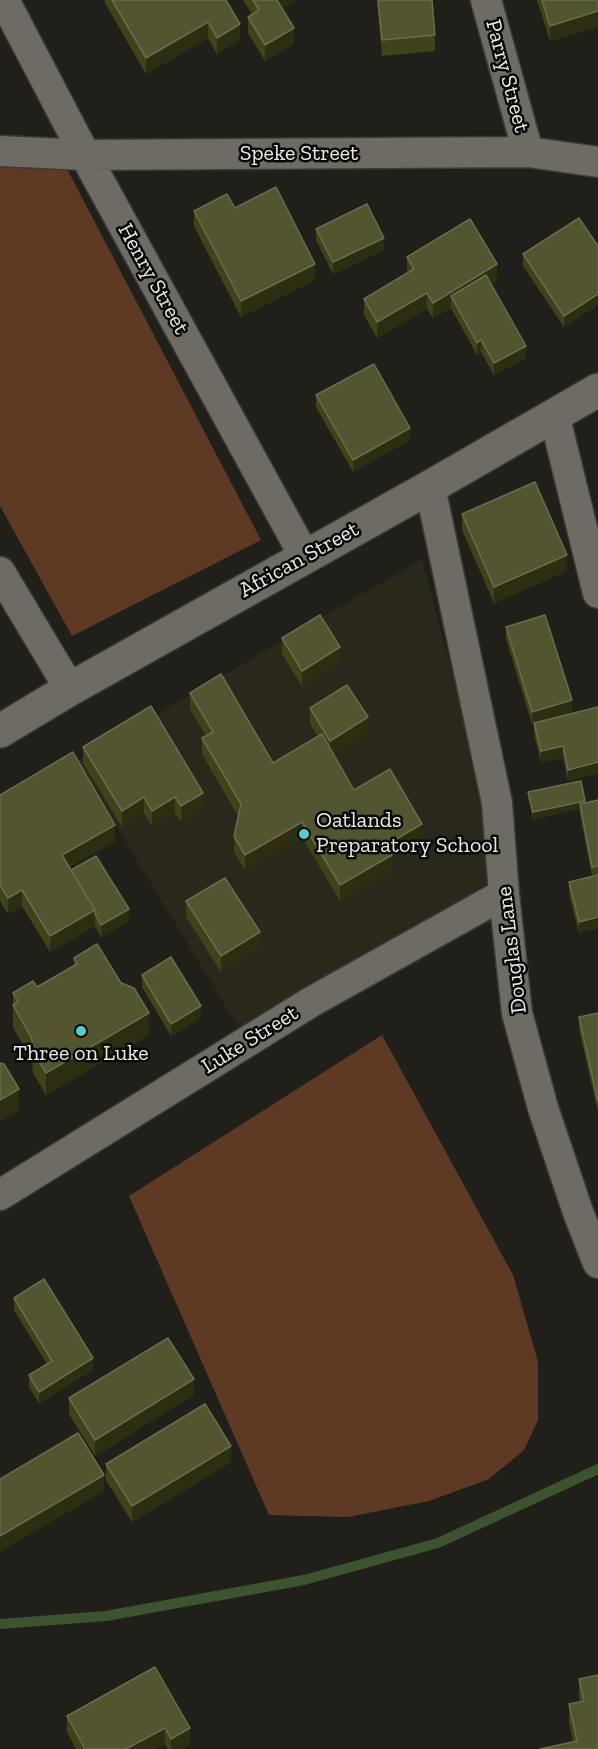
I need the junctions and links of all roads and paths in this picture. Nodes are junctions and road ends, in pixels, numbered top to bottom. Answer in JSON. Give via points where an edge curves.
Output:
{"nodes":[{"id":1,"x":4,"y":0,"type":"edge"},
{"id":2,"x":486,"y":0,"type":"edge"},
{"id":3,"x":0,"y":151,"type":"edge"},
{"id":4,"x":528,"y":152,"type":"junction"},
{"id":5,"x":85,"y":155,"type":"junction"},
{"id":6,"x":598,"y":162,"type":"edge"},
{"id":7,"x":598,"y":390,"type":"edge"},
{"id":8,"x":554,"y":414,"type":"junction"},
{"id":9,"x":430,"y":486,"type":"junction"},
{"id":10,"x":305,"y":557,"type":"junction"},
{"id":11,"x":0,"y":572,"type":"edge"},
{"id":12,"x":598,"y":593,"type":"edge"},
{"id":13,"x":70,"y":689,"type":"junction"},
{"id":14,"x":0,"y":731,"type":"edge"},
{"id":15,"x":504,"y":894,"type":"junction"},
{"id":16,"x":0,"y":1195,"type":"edge"},
{"id":17,"x":598,"y":1263,"type":"edge"}],
"edges":[{"from":1,"to":5,"type":"street","name":"Henry Street"},
{"from":2,"to":4,"type":"street","name":"Parry Street"},
{"from":3,"to":5,"type":"street","name":"Speke Street"},
{"from":4,"to":5,"type":"street","name":"Speke Street"},
{"from":4,"to":6,"type":"street","name":"Speke Street"},
{"from":5,"to":10,"type":"street","name":"Henry Street"},
{"from":7,"to":8,"type":"street","name":"African Street"},
{"from":8,"to":9,"type":"street","name":"African Street"},
{"from":8,"to":12,"type":"street"},
{"from":9,"to":10,"type":"street","name":"African Street"},
{"from":9,"to":15,"type":"street","name":"Douglas Lane","via":[[497,803]]},
{"from":10,"to":13,"type":"street","name":"African Street"},
{"from":11,"to":13,"type":"street"},
{"from":13,"to":14,"type":"street","name":"African Street"},
{"from":15,"to":16,"type":"street","name":"Luke Street","via":[[311,1002]]},
{"from":15,"to":17,"type":"street","name":"Douglas Lane","via":[[517,1013],[543,1108]]}]}
